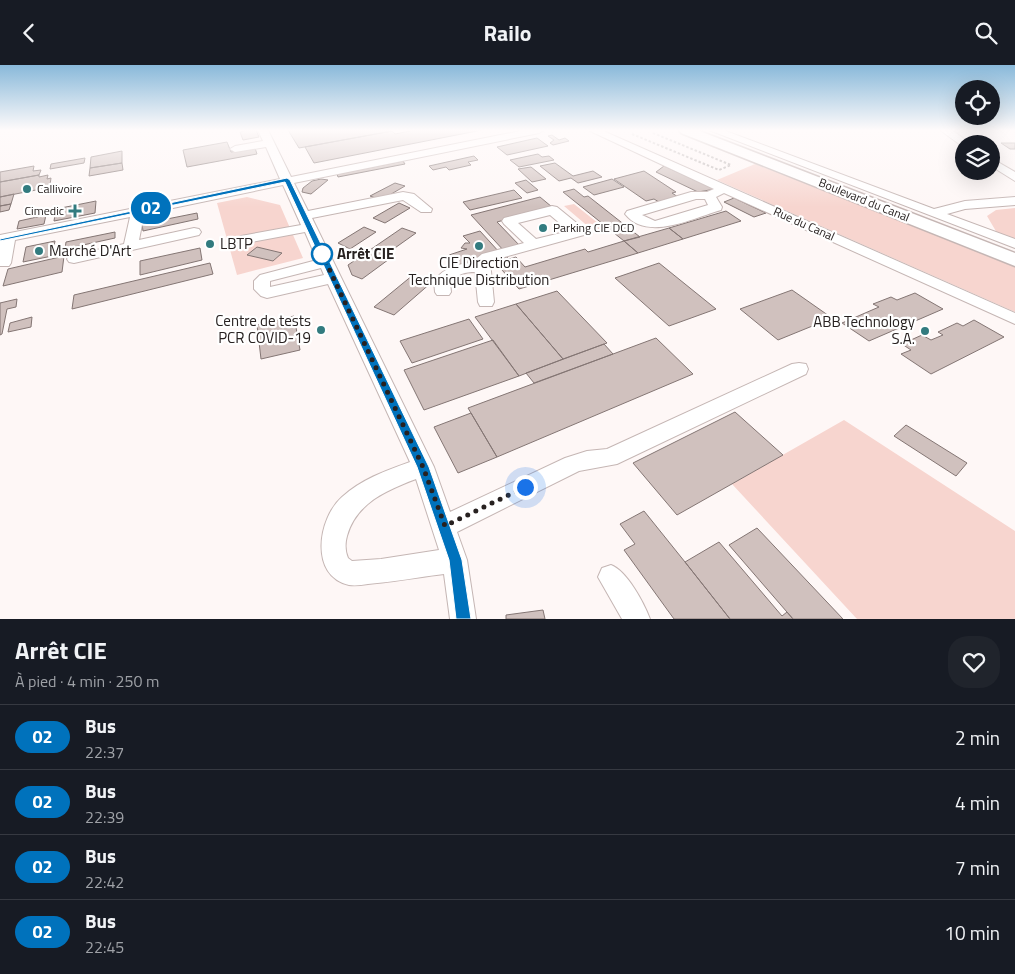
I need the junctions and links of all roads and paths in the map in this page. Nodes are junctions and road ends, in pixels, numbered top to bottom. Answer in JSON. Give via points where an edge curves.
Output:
{"nodes":[{"id":1,"x":275,"y":156,"type":"edge"},
{"id":2,"x":409,"y":156,"type":"edge"},
{"id":3,"x":651,"y":156,"type":"edge"},
{"id":4,"x":686,"y":156,"type":"edge"},
{"id":5,"x":709,"y":156,"type":"edge"},
{"id":6,"x":751,"y":156,"type":"edge"},
{"id":7,"x":767,"y":156,"type":"edge"},
{"id":8,"x":795,"y":156,"type":"edge"},
{"id":9,"x":1000,"y":167,"type":"edge"},
{"id":10,"x":1015,"y":177,"type":"edge"},
{"id":11,"x":287,"y":180,"type":"junction"},
{"id":12,"x":725,"y":188,"type":"junction"},
{"id":13,"x":709,"y":196,"type":"junction"},
{"id":14,"x":1015,"y":201,"type":"edge"},
{"id":15,"x":426,"y":209,"type":"dead end"},
{"id":16,"x":138,"y":211,"type":"junction"},
{"id":17,"x":934,"y":213,"type":"junction"},
{"id":18,"x":307,"y":222,"type":"junction"},
{"id":19,"x":194,"y":232,"type":"dead end"},
{"id":20,"x":5,"y":238,"type":"edge"},
{"id":21,"x":241,"y":240,"type":"dead end"},
{"id":22,"x":1015,"y":244,"type":"edge"},
{"id":23,"x":534,"y":245,"type":"dead end"},
{"id":24,"x":130,"y":247,"type":"junction"},
{"id":25,"x":1015,"y":253,"type":"edge"},
{"id":26,"x":74,"y":259,"type":"dead end"},
{"id":27,"x":1015,"y":260,"type":"edge"},
{"id":28,"x":4,"y":263,"type":"dead end"},
{"id":29,"x":483,"y":268,"type":"junction"},
{"id":30,"x":443,"y":292,"type":"dead end"},
{"id":31,"x":486,"y":303,"type":"dead end"},
{"id":32,"x":1015,"y":319,"type":"edge"},
{"id":33,"x":799,"y":369,"type":"dead end"},
{"id":34,"x":423,"y":467,"type":"junction"},
{"id":35,"x":445,"y":526,"type":"junction"},
{"id":36,"x":456,"y":560,"type":"junction"},
{"id":37,"x":611,"y":577,"type":"dead end"},
{"id":38,"x":463,"y":619,"type":"edge"},
{"id":39,"x":636,"y":619,"type":"edge"}],
"edges":[{"from":1,"to":11,"type":"street"},
{"from":2,"to":11,"type":"street"},
{"from":3,"to":12,"type":"street","name":"Rue du Canal"},
{"from":4,"to":5,"type":"path","via":[[719,170],[731,165]]},
{"from":6,"to":27,"type":"main road","name":"Boulevard du Canal"},
{"from":7,"to":25,"type":"main road","name":"Boulevard du Canal"},
{"from":8,"to":17,"type":"street","name":"Boulevard du Canal"},
{"from":9,"to":10,"type":"street"},
{"from":11,"to":16,"type":"street"},
{"from":11,"to":18,"type":"street"},
{"from":12,"to":13,"type":"street"},
{"from":12,"to":32,"type":"street","name":"Rue du Canal"},
{"from":13,"to":13,"type":"street","via":[[716,207],[655,225],[647,224],[632,214],[695,195]]},
{"from":14,"to":17,"type":"street","via":[[964,205]]},
{"from":15,"to":18,"type":"street","via":[[410,197],[403,196]]},
{"from":16,"to":20,"type":"street"},
{"from":16,"to":24,"type":"street"},
{"from":17,"to":22,"type":"street","name":"Boulevard du Canal"},
{"from":18,"to":21,"type":"street"},
{"from":18,"to":34,"type":"street"},
{"from":19,"to":24,"type":"street"},
{"from":20,"to":28,"type":"street"},
{"from":23,"to":29,"type":"street","via":[[485,258]]},
{"from":24,"to":26,"type":"street"},
{"from":29,"to":30,"type":"street","via":[[467,267],[447,274],[442,281]]},
{"from":29,"to":31,"type":"street"},
{"from":33,"to":35,"type":"street","via":[[609,458],[573,464]]},
{"from":34,"to":35,"type":"street"},
{"from":34,"to":36,"type":"street","via":[[379,483],[349,505],[337,527],[334,555],[339,567],[350,573]]},
{"from":35,"to":36,"type":"street"},
{"from":36,"to":38,"type":"street"},
{"from":37,"to":39,"type":"street"}]}
